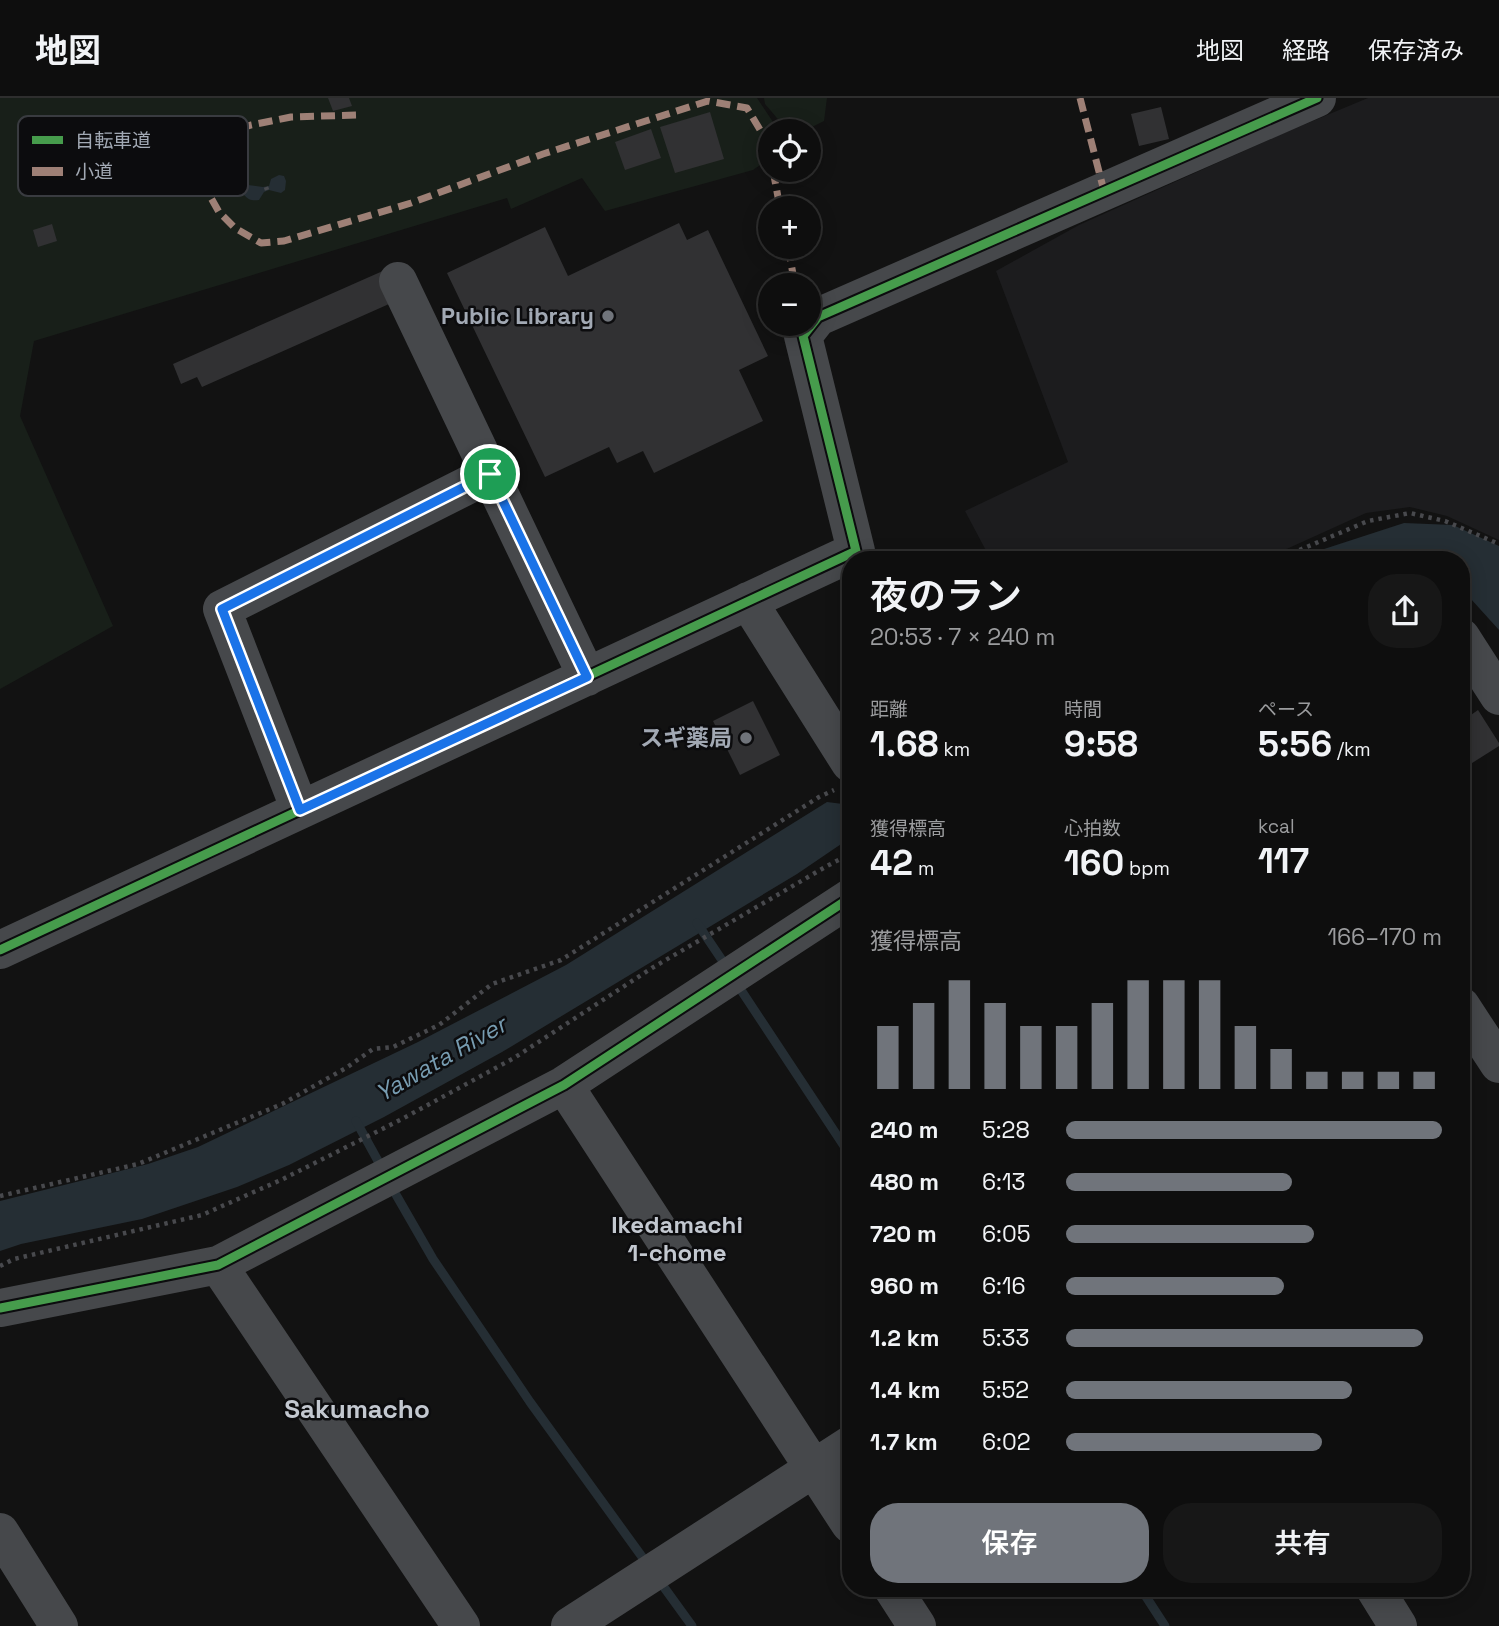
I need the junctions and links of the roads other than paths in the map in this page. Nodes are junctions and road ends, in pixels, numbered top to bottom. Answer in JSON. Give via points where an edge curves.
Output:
{"nodes":[{"id":1,"x":1317,"y":98,"type":"edge"},
{"id":2,"x":398,"y":281,"type":"dead end"},
{"id":3,"x":490,"y":474,"type":"junction"},
{"id":4,"x":856,"y":551,"type":"edge"},
{"id":5,"x":842,"y":557,"type":"edge"},
{"id":6,"x":748,"y":601,"type":"junction"},
{"id":7,"x":1470,"y":651,"type":"edge"},
{"id":8,"x":587,"y":677,"type":"junction"},
{"id":9,"x":1499,"y":696,"type":"edge"},
{"id":10,"x":842,"y":770,"type":"edge"},
{"id":11,"x":300,"y":810,"type":"junction"},
{"id":12,"x":842,"y":903,"type":"edge"},
{"id":13,"x":0,"y":950,"type":"edge"},
{"id":14,"x":1470,"y":1021,"type":"edge"},
{"id":15,"x":1485,"y":1046,"type":"edge"},
{"id":16,"x":564,"y":1085,"type":"junction"},
{"id":17,"x":218,"y":1265,"type":"junction"},
{"id":18,"x":0,"y":1308,"type":"edge"},
{"id":19,"x":842,"y":1450,"type":"edge"},
{"id":20,"x":814,"y":1468,"type":"junction"},
{"id":21,"x":842,"y":1512,"type":"edge"},
{"id":22,"x":0,"y":1532,"type":"edge"},
{"id":23,"x":898,"y":1597,"type":"edge"},
{"id":24,"x":1379,"y":1597,"type":"edge"},
{"id":25,"x":60,"y":1626,"type":"edge"},
{"id":26,"x":461,"y":1626,"type":"edge"},
{"id":27,"x":570,"y":1626,"type":"edge"},
{"id":28,"x":917,"y":1626,"type":"edge"},
{"id":29,"x":1398,"y":1626,"type":"edge"}],
"edges":[{"from":1,"to":4,"type":"street","via":[[818,317],[803,336]]},
{"from":2,"to":3,"type":"street"},
{"from":3,"to":8,"type":"street"},
{"from":3,"to":11,"type":"street","via":[[222,609]]},
{"from":5,"to":6,"type":"street"},
{"from":6,"to":8,"type":"street"},
{"from":6,"to":10,"type":"street"},
{"from":7,"to":9,"type":"street"},
{"from":8,"to":11,"type":"street"},
{"from":11,"to":13,"type":"street"},
{"from":12,"to":16,"type":"street"},
{"from":14,"to":15,"type":"street"},
{"from":16,"to":17,"type":"street"},
{"from":16,"to":20,"type":"street"},
{"from":17,"to":18,"type":"street"},
{"from":17,"to":26,"type":"street"},
{"from":19,"to":20,"type":"street"},
{"from":20,"to":21,"type":"street"},
{"from":20,"to":27,"type":"street"},
{"from":22,"to":25,"type":"street"},
{"from":23,"to":28,"type":"street"},
{"from":24,"to":29,"type":"street"}]}
